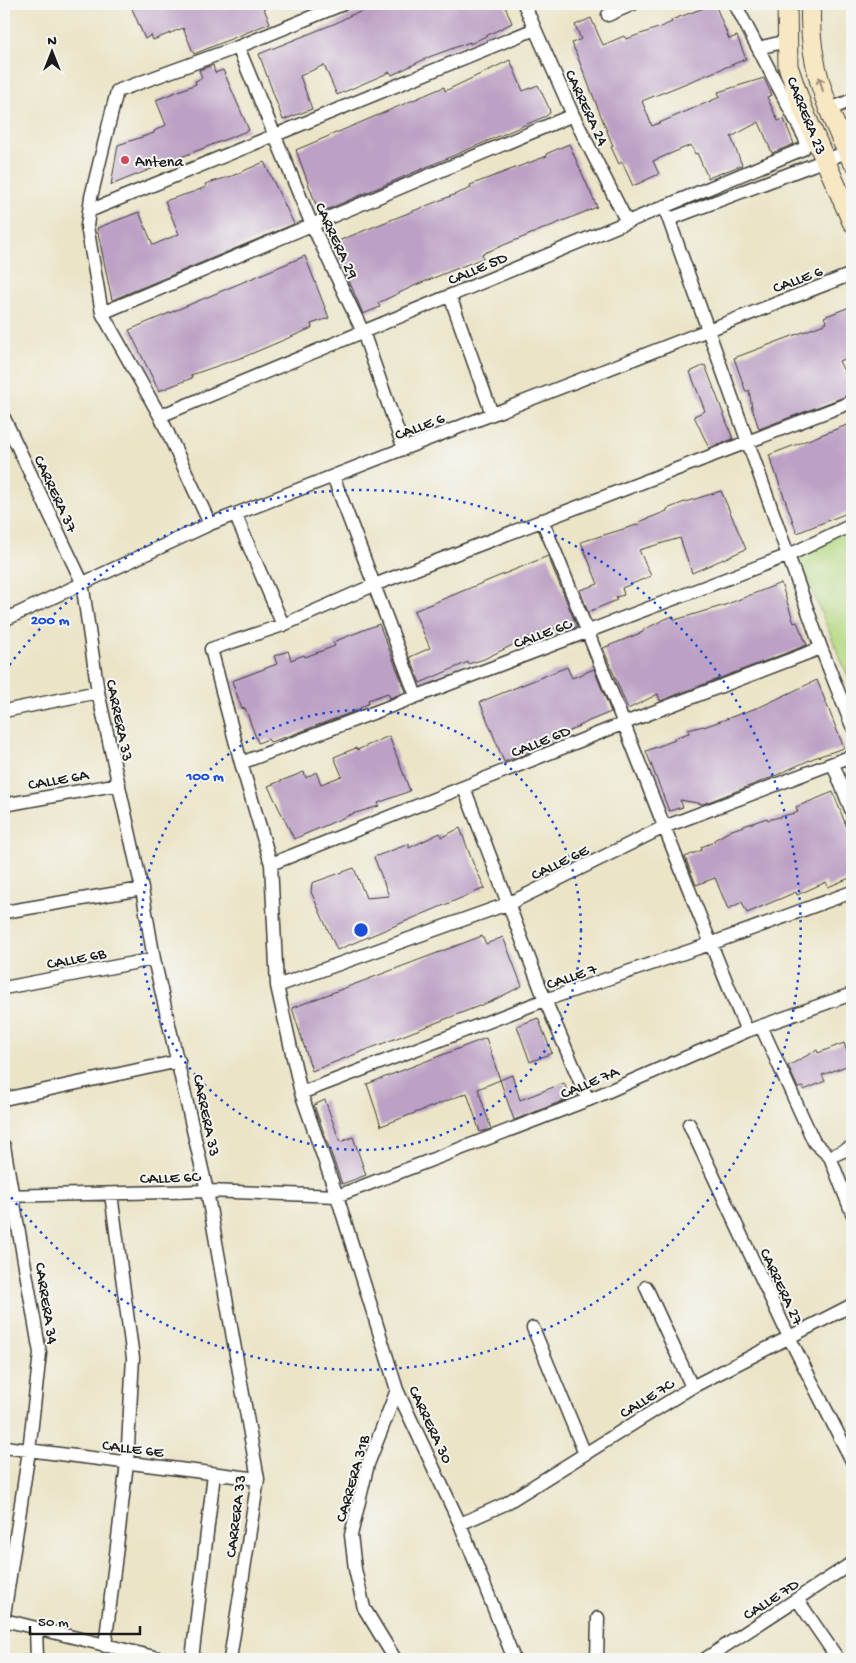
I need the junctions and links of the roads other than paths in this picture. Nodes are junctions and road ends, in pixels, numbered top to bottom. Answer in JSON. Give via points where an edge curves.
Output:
{"nodes":[{"id":1,"x":343,"y":4,"type":"edge"},
{"id":2,"x":524,"y":4,"type":"edge"},
{"id":3,"x":633,"y":4,"type":"edge"},
{"id":4,"x":735,"y":4,"type":"edge"},
{"id":5,"x":787,"y":4,"type":"edge"},
{"id":6,"x":811,"y":4,"type":"edge"},
{"id":7,"x":608,"y":15,"type":"dead end"},
{"id":8,"x":535,"y":29,"type":"junction"},
{"id":9,"x":787,"y":42,"type":"junction"},
{"id":10,"x":238,"y":47,"type":"junction"},
{"id":11,"x":758,"y":48,"type":"junction"},
{"id":12,"x":852,"y":100,"type":"edge"},
{"id":13,"x":828,"y":110,"type":"junction"},
{"id":14,"x":573,"y":116,"type":"junction"},
{"id":15,"x":275,"y":134,"type":"junction"},
{"id":16,"x":851,"y":154,"type":"edge"},
{"id":17,"x":826,"y":159,"type":"junction"},
{"id":18,"x":664,"y":206,"type":"junction"},
{"id":19,"x":89,"y":211,"type":"junction"},
{"id":20,"x":670,"y":219,"type":"junction"},
{"id":21,"x":627,"y":222,"type":"junction"},
{"id":22,"x":852,"y":222,"type":"edge"},
{"id":23,"x":312,"y":225,"type":"junction"},
{"id":24,"x":852,"y":274,"type":"edge"},
{"id":25,"x":450,"y":296,"type":"junction"},
{"id":26,"x":102,"y":313,"type":"junction"},
{"id":27,"x":708,"y":330,"type":"junction"},
{"id":28,"x":363,"y":332,"type":"junction"},
{"id":29,"x":852,"y":402,"type":"edge"},
{"id":30,"x":492,"y":414,"type":"junction"},
{"id":31,"x":160,"y":416,"type":"junction"},
{"id":32,"x":4,"y":418,"type":"edge"},
{"id":33,"x":748,"y":440,"type":"junction"},
{"id":34,"x":404,"y":449,"type":"junction"},
{"id":35,"x":333,"y":476,"type":"junction"},
{"id":36,"x":235,"y":514,"type":"junction"},
{"id":37,"x":542,"y":520,"type":"junction"},
{"id":38,"x":210,"y":524,"type":"junction"},
{"id":39,"x":852,"y":525,"type":"edge"},
{"id":40,"x":789,"y":555,"type":"junction"},
{"id":41,"x":82,"y":582,"type":"junction"},
{"id":42,"x":374,"y":585,"type":"junction"},
{"id":43,"x":4,"y":620,"type":"edge"},
{"id":44,"x":283,"y":625,"type":"junction"},
{"id":45,"x":589,"y":632,"type":"junction"},
{"id":46,"x":821,"y":648,"type":"junction"},
{"id":47,"x":98,"y":692,"type":"junction"},
{"id":48,"x":416,"y":696,"type":"junction"},
{"id":49,"x":4,"y":712,"type":"edge"},
{"id":50,"x":622,"y":724,"type":"junction"},
{"id":51,"x":852,"y":726,"type":"edge"},
{"id":52,"x":852,"y":756,"type":"edge"},
{"id":53,"x":241,"y":763,"type":"junction"},
{"id":54,"x":833,"y":764,"type":"junction"},
{"id":55,"x":119,"y":784,"type":"junction"},
{"id":56,"x":464,"y":788,"type":"junction"},
{"id":57,"x":4,"y":805,"type":"edge"},
{"id":58,"x":852,"y":812,"type":"edge"},
{"id":59,"x":664,"y":827,"type":"junction"},
{"id":60,"x":272,"y":864,"type":"junction"},
{"id":61,"x":142,"y":889,"type":"junction"},
{"id":62,"x":852,"y":892,"type":"edge"},
{"id":63,"x":510,"y":904,"type":"junction"},
{"id":64,"x":4,"y":912,"type":"edge"},
{"id":65,"x":710,"y":944,"type":"junction"},
{"id":66,"x":154,"y":958,"type":"junction"},
{"id":67,"x":277,"y":986,"type":"junction"},
{"id":68,"x":4,"y":988,"type":"edge"},
{"id":69,"x":852,"y":994,"type":"edge"},
{"id":70,"x":545,"y":1000,"type":"junction"},
{"id":71,"x":761,"y":1026,"type":"junction"},
{"id":72,"x":747,"y":1030,"type":"junction"},
{"id":73,"x":179,"y":1060,"type":"junction"},
{"id":74,"x":301,"y":1093,"type":"junction"},
{"id":75,"x":4,"y":1099,"type":"edge"},
{"id":76,"x":588,"y":1100,"type":"junction"},
{"id":77,"x":689,"y":1124,"type":"dead end"},
{"id":78,"x":4,"y":1146,"type":"edge"},
{"id":79,"x":852,"y":1147,"type":"edge"},
{"id":80,"x":830,"y":1157,"type":"junction"},
{"id":81,"x":207,"y":1191,"type":"junction"},
{"id":82,"x":111,"y":1194,"type":"junction"},
{"id":83,"x":9,"y":1195,"type":"edge"},
{"id":84,"x":336,"y":1196,"type":"junction"},
{"id":85,"x":852,"y":1213,"type":"edge"},
{"id":86,"x":646,"y":1287,"type":"dead end"},
{"id":87,"x":852,"y":1305,"type":"edge"},
{"id":88,"x":533,"y":1328,"type":"dead end"},
{"id":89,"x":790,"y":1338,"type":"junction"},
{"id":90,"x":692,"y":1387,"type":"junction"},
{"id":91,"x":397,"y":1390,"type":"junction"},
{"id":92,"x":4,"y":1447,"type":"edge"},
{"id":93,"x":29,"y":1450,"type":"junction"},
{"id":94,"x":585,"y":1454,"type":"junction"},
{"id":95,"x":852,"y":1461,"type":"edge"},
{"id":96,"x":127,"y":1463,"type":"junction"},
{"id":97,"x":214,"y":1474,"type":"junction"},
{"id":98,"x":258,"y":1480,"type":"junction"},
{"id":99,"x":460,"y":1524,"type":"junction"},
{"id":100,"x":852,"y":1563,"type":"edge"},
{"id":101,"x":797,"y":1599,"type":"junction"},
{"id":102,"x":4,"y":1615,"type":"edge"},
{"id":103,"x":598,"y":1618,"type":"dead end"},
{"id":104,"x":4,"y":1620,"type":"edge"},
{"id":105,"x":36,"y":1628,"type":"junction"},
{"id":106,"x":104,"y":1646,"type":"junction"},
{"id":107,"x":137,"y":1656,"type":"edge"},
{"id":108,"x":37,"y":1659,"type":"edge"},
{"id":109,"x":162,"y":1659,"type":"edge"},
{"id":110,"x":192,"y":1659,"type":"edge"},
{"id":111,"x":230,"y":1659,"type":"edge"},
{"id":112,"x":395,"y":1659,"type":"edge"},
{"id":113,"x":514,"y":1659,"type":"edge"},
{"id":114,"x":598,"y":1659,"type":"edge"},
{"id":115,"x":706,"y":1659,"type":"edge"},
{"id":116,"x":838,"y":1659,"type":"edge"}],
"edges":[{"from":1,"to":10,"type":"street"},
{"from":2,"to":8,"type":"street","name":"CARRERA 24"},
{"from":3,"to":7,"type":"street"},
{"from":4,"to":11,"type":"street"},
{"from":5,"to":9,"type":"main road","name":"CARRERA 23"},
{"from":13,"to":6,"type":"main road","name":"CARRERA 23","one_way":true,"via":[[813,54]]},
{"from":8,"to":14,"type":"street","name":"CARRERA 24"},
{"from":8,"to":15,"type":"street"},
{"from":9,"to":11,"type":"street"},
{"from":9,"to":17,"type":"main road","name":"CARRERA 23","via":[[788,66],[802,107]]},
{"from":10,"to":15,"type":"street","name":"CARRERA 29"},
{"from":10,"to":19,"type":"street","via":[[117,91]]},
{"from":11,"to":18,"type":"street","name":"CALLE 5D","via":[[807,142],[806,147]]},
{"from":12,"to":13,"type":"street"},
{"from":13,"to":16,"type":"main road","name":"CARRERA 23"},
{"from":14,"to":21,"type":"street","name":"CARRERA 24"},
{"from":14,"to":23,"type":"street"},
{"from":15,"to":19,"type":"street"},
{"from":15,"to":23,"type":"street","name":"CARRERA 29"},
{"from":16,"to":17,"type":"street"},
{"from":17,"to":20,"type":"street"},
{"from":17,"to":22,"type":"main road","name":"CARRERA 23"},
{"from":18,"to":20,"type":"street"},
{"from":18,"to":21,"type":"street","name":"CALLE 5D"},
{"from":19,"to":26,"type":"street","via":[[87,226]]},
{"from":20,"to":27,"type":"street"},
{"from":21,"to":25,"type":"street","name":"CALLE 5D"},
{"from":23,"to":26,"type":"street"},
{"from":23,"to":28,"type":"street","name":"CARRERA 29"},
{"from":24,"to":27,"type":"street","name":"CALLE 6"},
{"from":25,"to":28,"type":"street","name":"CALLE 5D"},
{"from":25,"to":30,"type":"street"},
{"from":26,"to":31,"type":"street"},
{"from":27,"to":30,"type":"street","name":"CALLE 6"},
{"from":27,"to":33,"type":"street"},
{"from":28,"to":31,"type":"street","name":"CALLE 5D"},
{"from":28,"to":34,"type":"street","name":"CARRERA 29"},
{"from":29,"to":33,"type":"street"},
{"from":30,"to":34,"type":"street","name":"CALLE 6"},
{"from":31,"to":38,"type":"street"},
{"from":32,"to":41,"type":"street","name":"CARRERA 37"},
{"from":33,"to":37,"type":"street"},
{"from":33,"to":40,"type":"street"},
{"from":34,"to":35,"type":"street","name":"CALLE 6"},
{"from":35,"to":36,"type":"street","name":"CALLE 6"},
{"from":35,"to":42,"type":"street"},
{"from":36,"to":38,"type":"street","name":"CALLE 6"},
{"from":36,"to":44,"type":"street"},
{"from":37,"to":42,"type":"street"},
{"from":37,"to":45,"type":"street"},
{"from":38,"to":41,"type":"street","name":"CALLE 6"},
{"from":39,"to":40,"type":"street","name":"CALLE 6C"},
{"from":40,"to":45,"type":"street","name":"CALLE 6C"},
{"from":40,"to":46,"type":"street"},
{"from":41,"to":43,"type":"street","name":"CALLE 6"},
{"from":41,"to":47,"type":"street","name":"CARRERA 33"},
{"from":42,"to":44,"type":"street"},
{"from":42,"to":48,"type":"street"},
{"from":44,"to":53,"type":"street","name":"CARRERA 30","via":[[211,649]]},
{"from":45,"to":48,"type":"street","name":"CALLE 6C"},
{"from":45,"to":50,"type":"street"},
{"from":46,"to":50,"type":"street","name":"CALLE 6D"},
{"from":46,"to":51,"type":"street"},
{"from":47,"to":49,"type":"street"},
{"from":47,"to":55,"type":"street","name":"CARRERA 33"},
{"from":48,"to":53,"type":"street","name":"CALLE 6C"},
{"from":50,"to":56,"type":"street","name":"CALLE 6D"},
{"from":50,"to":59,"type":"street"},
{"from":52,"to":54,"type":"street","name":"CALLE 6E"},
{"from":53,"to":60,"type":"street","name":"CARRERA 30"},
{"from":54,"to":58,"type":"street"},
{"from":54,"to":59,"type":"street","name":"CALLE 6E"},
{"from":55,"to":57,"type":"street","name":"CALLE 6A"},
{"from":55,"to":61,"type":"street","name":"CARRERA 33"},
{"from":56,"to":60,"type":"street","name":"CALLE 6D"},
{"from":56,"to":63,"type":"street"},
{"from":59,"to":63,"type":"street","name":"CALLE 6E"},
{"from":59,"to":65,"type":"street"},
{"from":60,"to":67,"type":"street","name":"CARRERA 30"},
{"from":61,"to":64,"type":"street"},
{"from":61,"to":66,"type":"street","name":"CARRERA 33"},
{"from":62,"to":65,"type":"street","name":"CALLE 7"},
{"from":63,"to":67,"type":"street","name":"CALLE 6E"},
{"from":63,"to":70,"type":"street"},
{"from":65,"to":70,"type":"street","name":"CALLE 7"},
{"from":65,"to":72,"type":"street"},
{"from":66,"to":68,"type":"street","name":"CALLE 6B"},
{"from":66,"to":73,"type":"street","name":"CARRERA 33"},
{"from":67,"to":74,"type":"street","name":"CARRERA 30"},
{"from":69,"to":71,"type":"street","name":"CALLE 7A"},
{"from":70,"to":74,"type":"street","name":"CALLE 7"},
{"from":70,"to":76,"type":"street"},
{"from":71,"to":72,"type":"street","name":"CALLE 7A"},
{"from":71,"to":80,"type":"street","via":[[814,1142]]},
{"from":72,"to":76,"type":"street","name":"CALLE 7A"},
{"from":73,"to":75,"type":"street"},
{"from":73,"to":81,"type":"street","name":"CARRERA 33"},
{"from":74,"to":84,"type":"street","name":"CARRERA 30"},
{"from":76,"to":84,"type":"street","name":"CALLE 7A"},
{"from":77,"to":89,"type":"street","name":"CARRERA 27"},
{"from":78,"to":83,"type":"street","name":"CARRERA 34"},
{"from":79,"to":80,"type":"street"},
{"from":80,"to":85,"type":"street"},
{"from":81,"to":82,"type":"street","name":"CALLE 6C"},
{"from":81,"to":84,"type":"street","name":"CALLE 6C"},
{"from":81,"to":98,"type":"street","name":"CARRERA 33"},
{"from":82,"to":83,"type":"street","name":"CALLE 6C"},
{"from":82,"to":96,"type":"street","via":[[133,1358]]},
{"from":83,"to":93,"type":"street","name":"CARRERA 34","via":[[40,1353]]},
{"from":84,"to":91,"type":"street","name":"CARRERA 30"},
{"from":86,"to":90,"type":"street"},
{"from":87,"to":89,"type":"street","name":"CALLE 7C"},
{"from":88,"to":94,"type":"street"},
{"from":89,"to":90,"type":"street","name":"CALLE 7C"},
{"from":89,"to":95,"type":"street","name":"CARRERA 27"},
{"from":90,"to":94,"type":"street","name":"CALLE 7C"},
{"from":91,"to":99,"type":"street","name":"CARRERA 30"},
{"from":91,"to":112,"type":"street","name":"CARRERA 31B","via":[[368,1464],[352,1536],[364,1608]]},
{"from":92,"to":93,"type":"street","name":"CALLE 6E"},
{"from":93,"to":96,"type":"street","name":"CALLE 6E"},
{"from":93,"to":102,"type":"street","name":"CARRERA 34"},
{"from":94,"to":99,"type":"street","name":"CALLE 7C","via":[[505,1504]]},
{"from":96,"to":97,"type":"street","name":"CALLE 6E"},
{"from":96,"to":106,"type":"street"},
{"from":97,"to":98,"type":"street","name":"CALLE 6E"},
{"from":97,"to":110,"type":"street"},
{"from":98,"to":111,"type":"street","name":"CARRERA 33"},
{"from":99,"to":113,"type":"street","name":"CARRERA 30"},
{"from":100,"to":101,"type":"street","name":"CALLE 7D"},
{"from":101,"to":115,"type":"street","name":"CALLE 7D"},
{"from":101,"to":116,"type":"street"},
{"from":103,"to":114,"type":"street"},
{"from":104,"to":105,"type":"street"},
{"from":105,"to":106,"type":"street"},
{"from":105,"to":108,"type":"street"},
{"from":106,"to":107,"type":"street"},
{"from":107,"to":109,"type":"street"}]}
